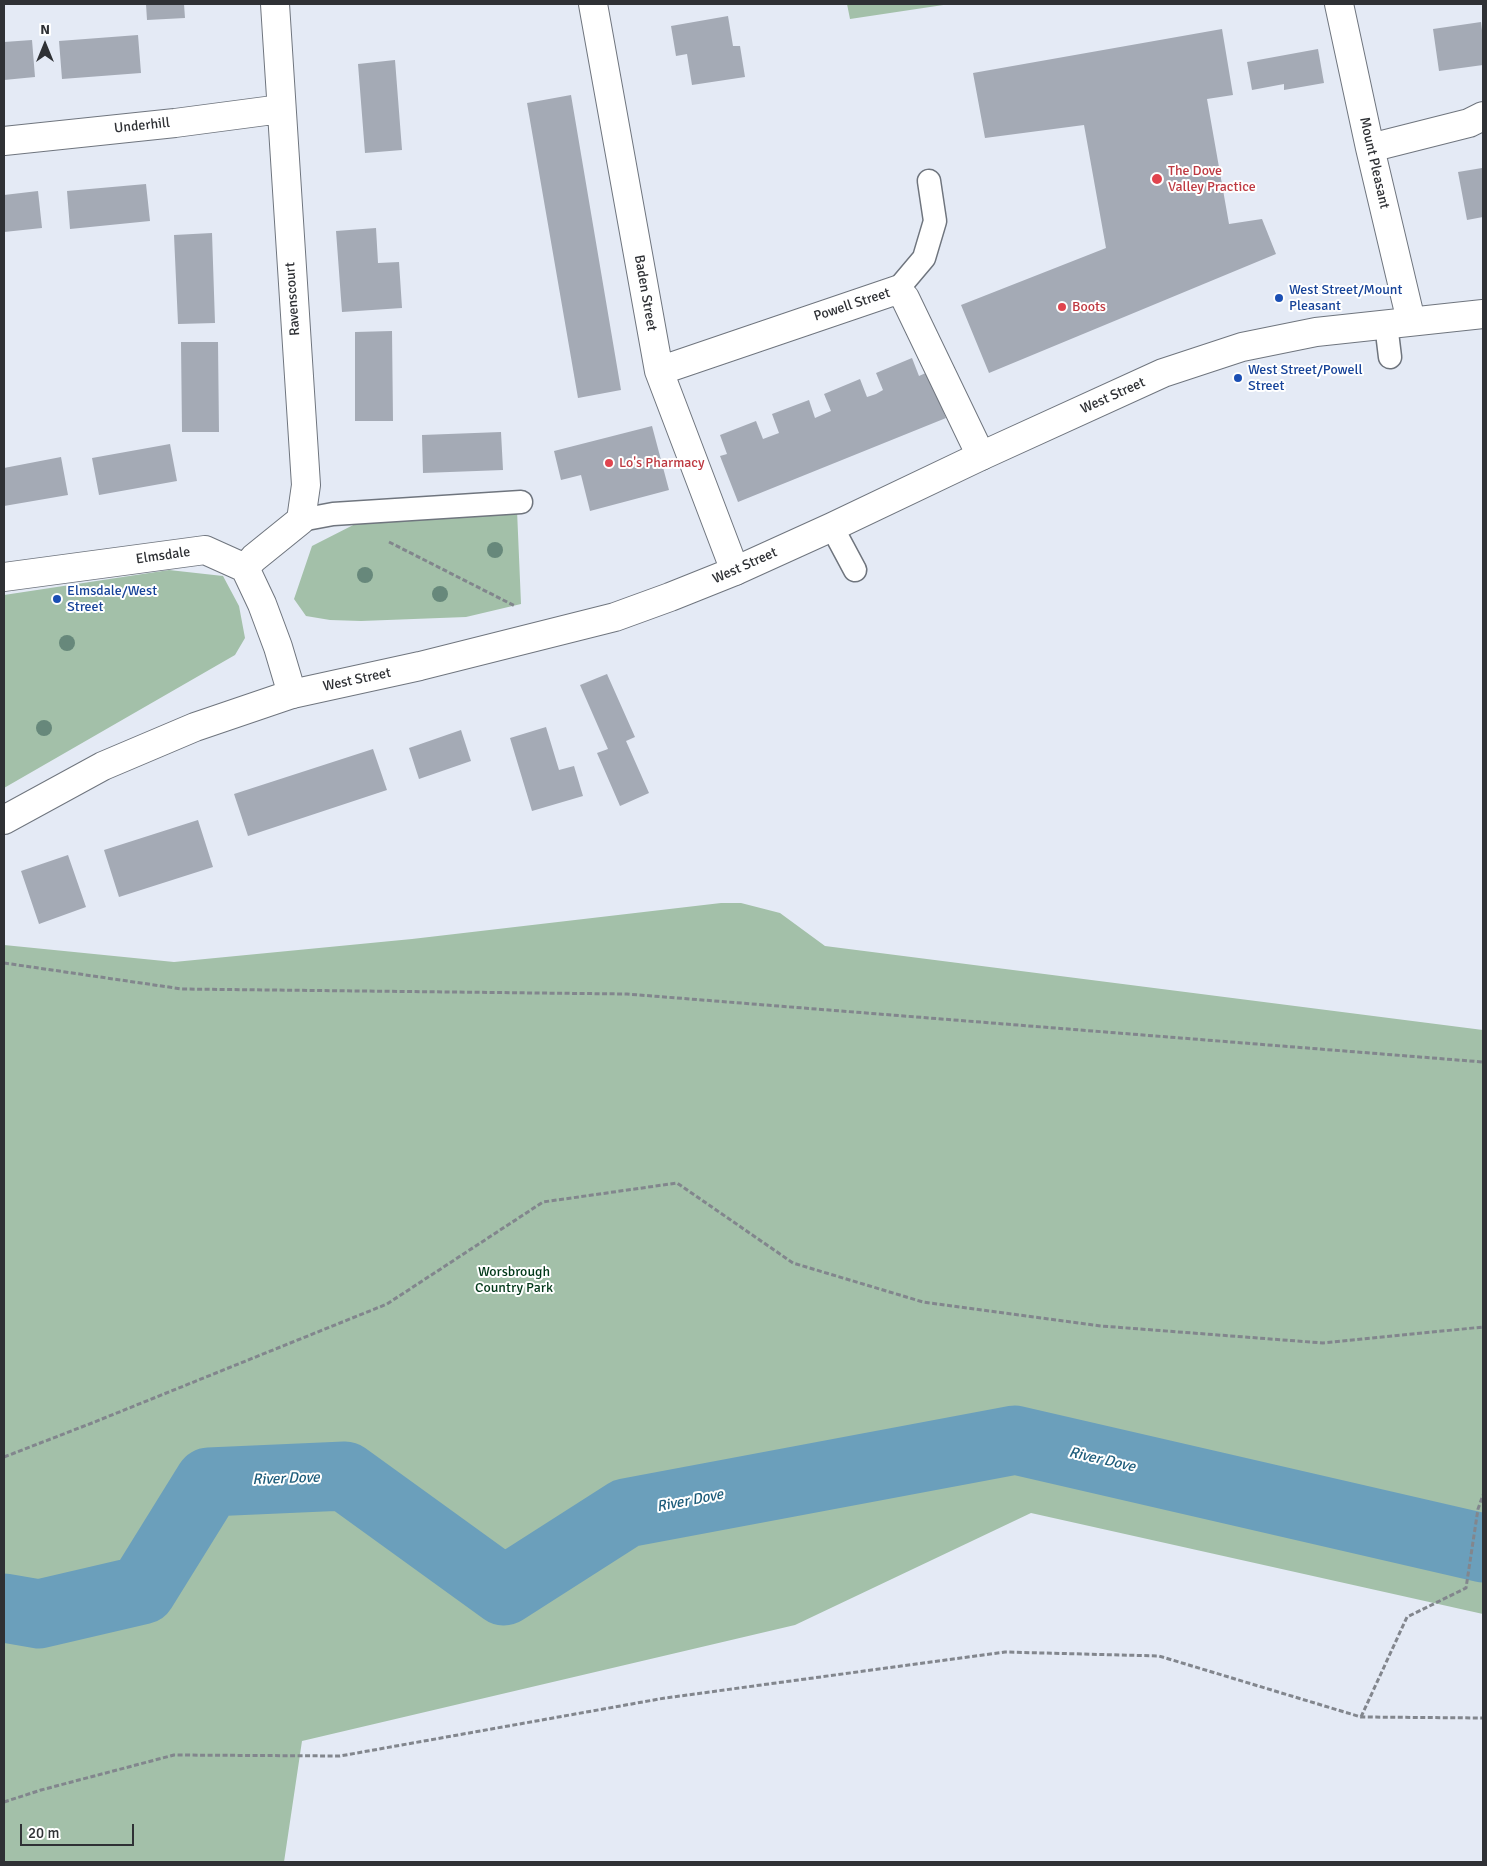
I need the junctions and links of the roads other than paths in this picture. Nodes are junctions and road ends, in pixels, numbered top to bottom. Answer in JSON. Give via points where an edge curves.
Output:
{"nodes":[{"id":1,"x":275,"y":4,"type":"edge"},
{"id":2,"x":593,"y":4,"type":"edge"},
{"id":3,"x":1339,"y":4,"type":"edge"},
{"id":4,"x":281,"y":109,"type":"junction"},
{"id":5,"x":1483,"y":116,"type":"edge"},
{"id":6,"x":4,"y":141,"type":"edge"},
{"id":7,"x":1370,"y":148,"type":"junction"},
{"id":8,"x":929,"y":181,"type":"dead end"},
{"id":9,"x":897,"y":290,"type":"junction"},
{"id":10,"x":1483,"y":314,"type":"edge"},
{"id":11,"x":1398,"y":323,"type":"junction"},
{"id":12,"x":1390,"y":357,"type":"dead end"},
{"id":13,"x":659,"y":371,"type":"junction"},
{"id":14,"x":981,"y":456,"type":"junction"},
{"id":15,"x":521,"y":502,"type":"dead end"},
{"id":16,"x":301,"y":520,"type":"junction"},
{"id":17,"x":832,"y":527,"type":"junction"},
{"id":18,"x":246,"y":568,"type":"junction"},
{"id":19,"x":855,"y":570,"type":"dead end"},
{"id":20,"x":735,"y":571,"type":"junction"},
{"id":21,"x":4,"y":577,"type":"edge"},
{"id":22,"x":292,"y":694,"type":"junction"},
{"id":23,"x":4,"y":820,"type":"edge"}],
"edges":[{"from":1,"to":4,"type":"street","name":"Ravenscourt"},
{"from":2,"to":13,"type":"street","name":"Baden Street"},
{"from":3,"to":7,"type":"street","name":"Mount Pleasant"},
{"from":4,"to":6,"type":"street","name":"Underhill"},
{"from":4,"to":16,"type":"street","name":"Ravenscourt","via":[[306,485]]},
{"from":5,"to":7,"type":"street","via":[[1469,123]]},
{"from":7,"to":11,"type":"street","name":"Mount Pleasant"},
{"from":8,"to":9,"type":"lane","via":[[935,221],[924,258]]},
{"from":9,"to":13,"type":"street","name":"Powell Street"},
{"from":9,"to":14,"type":"street","name":"Powell Street","via":[[905,298]]},
{"from":10,"to":11,"type":"street","name":"West Street"},
{"from":11,"to":12,"type":"lane"},
{"from":11,"to":14,"type":"street","name":"West Street","via":[[1316,332],[1242,347],[1163,373]]},
{"from":13,"to":20,"type":"street","name":"Baden Street"},
{"from":14,"to":17,"type":"street","name":"West Street"},
{"from":15,"to":16,"type":"lane","via":[[333,514]]},
{"from":16,"to":18,"type":"street"},
{"from":17,"to":19,"type":"lane"},
{"from":17,"to":20,"type":"street","name":"West Street"},
{"from":18,"to":21,"type":"street","name":"Elmsdale","via":[[205,550]]},
{"from":18,"to":22,"type":"street","via":[[262,604]]},
{"from":20,"to":22,"type":"street","name":"West Street","via":[[615,617]]},
{"from":22,"to":23,"type":"street","name":"West Street","via":[[194,727],[103,766]]}]}
